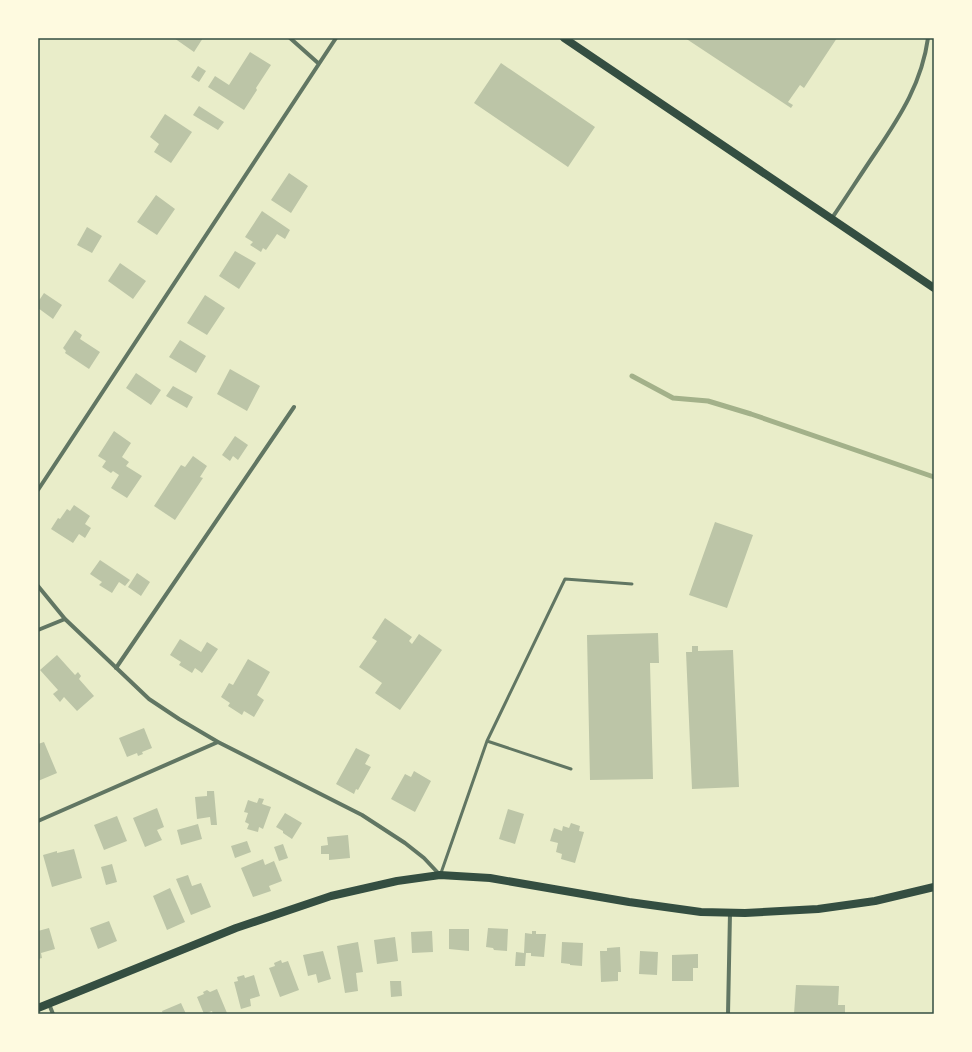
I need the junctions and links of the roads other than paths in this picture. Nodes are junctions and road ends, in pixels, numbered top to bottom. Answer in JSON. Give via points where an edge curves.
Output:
{"nodes":[{"id":1,"x":290,"y":38,"type":"edge"},
{"id":2,"x":336,"y":38,"type":"edge"},
{"id":3,"x":564,"y":38,"type":"edge"},
{"id":4,"x":928,"y":38,"type":"edge"},
{"id":5,"x":318,"y":63,"type":"junction"},
{"id":6,"x":832,"y":218,"type":"junction"},
{"id":7,"x":934,"y":288,"type":"edge"},
{"id":8,"x":294,"y":406,"type":"dead end"},
{"id":9,"x":38,"y":490,"type":"edge"},
{"id":10,"x":632,"y":584,"type":"dead end"},
{"id":11,"x":38,"y":586,"type":"edge"},
{"id":12,"x":65,"y":619,"type":"junction"},
{"id":13,"x":38,"y":630,"type":"edge"},
{"id":14,"x":116,"y":668,"type":"junction"},
{"id":15,"x":487,"y":741,"type":"junction"},
{"id":16,"x":218,"y":742,"type":"junction"},
{"id":17,"x":571,"y":769,"type":"dead end"},
{"id":18,"x":38,"y":821,"type":"edge"},
{"id":19,"x":440,"y":875,"type":"junction"},
{"id":20,"x":934,"y":887,"type":"edge"},
{"id":21,"x":730,"y":913,"type":"junction"},
{"id":22,"x":49,"y":1003,"type":"junction"},
{"id":23,"x":38,"y":1008,"type":"edge"},
{"id":24,"x":53,"y":1014,"type":"edge"},
{"id":25,"x":728,"y":1014,"type":"edge"}],
"edges":[{"from":1,"to":5,"type":"street"},
{"from":2,"to":5,"type":"street"},
{"from":3,"to":6,"type":"main road"},
{"from":4,"to":6,"type":"street","via":[[918,80],[901,115]]},
{"from":5,"to":9,"type":"street"},
{"from":6,"to":7,"type":"main road"},
{"from":8,"to":14,"type":"street"},
{"from":10,"to":15,"type":"lane","via":[[565,579]]},
{"from":11,"to":12,"type":"street"},
{"from":12,"to":13,"type":"street"},
{"from":12,"to":14,"type":"street"},
{"from":14,"to":16,"type":"street","via":[[149,699]]},
{"from":15,"to":17,"type":"lane"},
{"from":15,"to":19,"type":"lane"},
{"from":16,"to":18,"type":"street"},
{"from":16,"to":19,"type":"street","via":[[362,815],[406,843]]},
{"from":19,"to":21,"type":"main road","via":[[490,878],[676,909]]},
{"from":19,"to":22,"type":"main road","via":[[397,881],[331,896],[236,928]]},
{"from":20,"to":21,"type":"main road","via":[[875,901],[818,909]]},
{"from":21,"to":25,"type":"street"},
{"from":22,"to":23,"type":"main road"},
{"from":22,"to":24,"type":"street"}]}
